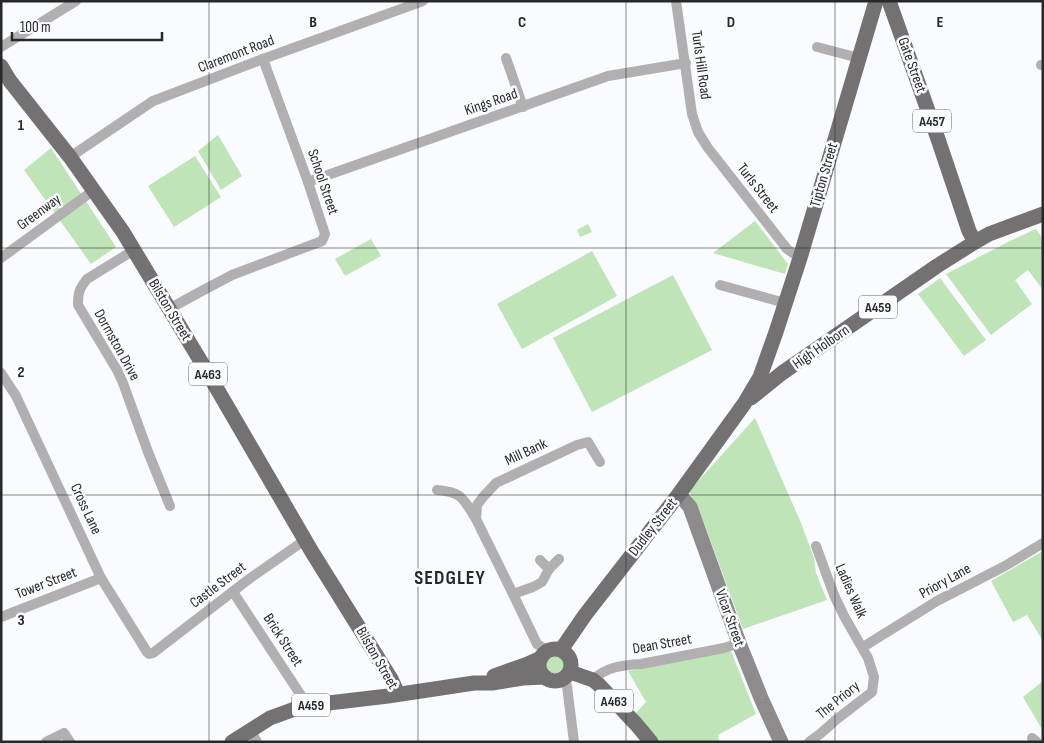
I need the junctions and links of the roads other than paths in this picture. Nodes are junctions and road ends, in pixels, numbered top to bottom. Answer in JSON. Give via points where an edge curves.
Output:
{"nodes":[{"id":1,"x":76,"y":1,"type":"edge"},
{"id":2,"x":423,"y":1,"type":"edge"},
{"id":3,"x":676,"y":1,"type":"edge"},
{"id":4,"x":876,"y":1,"type":"edge"},
{"id":5,"x":889,"y":1,"type":"edge"},
{"id":6,"x":1,"y":47,"type":"edge"},
{"id":7,"x":816,"y":47,"type":"dead end"},
{"id":8,"x":506,"y":58,"type":"dead end"},
{"id":9,"x":859,"y":58,"type":"junction"},
{"id":10,"x":263,"y":59,"type":"junction"},
{"id":11,"x":686,"y":63,"type":"junction"},
{"id":12,"x":1,"y":66,"type":"edge"},
{"id":13,"x":523,"y":107,"type":"junction"},
{"id":14,"x":698,"y":132,"type":"joint"},
{"id":15,"x":70,"y":157,"type":"junction"},
{"id":16,"x":308,"y":182,"type":"junction"},
{"id":17,"x":94,"y":190,"type":"junction"},
{"id":18,"x":1042,"y":216,"type":"edge"},
{"id":19,"x":974,"y":242,"type":"junction"},
{"id":20,"x":134,"y":250,"type":"junction"},
{"id":21,"x":1,"y":258,"type":"edge"},
{"id":22,"x":800,"y":258,"type":"junction"},
{"id":23,"x":720,"y":285,"type":"dead end"},
{"id":24,"x":785,"y":303,"type":"junction"},
{"id":25,"x":169,"y":309,"type":"junction"},
{"id":26,"x":776,"y":332,"type":"junction"},
{"id":27,"x":1,"y":373,"type":"edge"},
{"id":28,"x":782,"y":374,"type":"junction"},
{"id":29,"x":744,"y":404,"type":"junction"},
{"id":30,"x":600,"y":462,"type":"dead end"},
{"id":31,"x":437,"y":490,"type":"dead end"},
{"id":32,"x":679,"y":494,"type":"junction"},
{"id":33,"x":170,"y":506,"type":"dead end"},
{"id":34,"x":476,"y":519,"type":"junction"},
{"id":35,"x":305,"y":540,"type":"junction"},
{"id":36,"x":1043,"y":543,"type":"edge"},
{"id":37,"x":816,"y":546,"type":"dead end"},
{"id":38,"x":559,"y":559,"type":"dead end"},
{"id":39,"x":540,"y":560,"type":"dead end"},
{"id":40,"x":549,"y":569,"type":"junction"},
{"id":41,"x":101,"y":578,"type":"junction"},
{"id":42,"x":233,"y":592,"type":"junction"},
{"id":43,"x":513,"y":594,"type":"junction"},
{"id":44,"x":1,"y":617,"type":"edge"},
{"id":45,"x":739,"y":643,"type":"junction"},
{"id":46,"x":862,"y":647,"type":"junction"},
{"id":47,"x":550,"y":653,"type":"junction"},
{"id":48,"x":149,"y":654,"type":"joint"},
{"id":49,"x":566,"y":675,"type":"junction"},
{"id":50,"x":545,"y":677,"type":"junction"},
{"id":51,"x":593,"y":680,"type":"junction"},
{"id":52,"x":474,"y":683,"type":"junction"},
{"id":53,"x":398,"y":694,"type":"junction"},
{"id":54,"x":308,"y":706,"type":"junction"},
{"id":55,"x":254,"y":736,"type":"edge"},
{"id":56,"x":46,"y":742,"type":"edge"},
{"id":57,"x":70,"y":742,"type":"edge"},
{"id":58,"x":232,"y":742,"type":"edge"},
{"id":59,"x":574,"y":742,"type":"edge"},
{"id":60,"x":651,"y":742,"type":"edge"},
{"id":61,"x":781,"y":742,"type":"edge"},
{"id":62,"x":809,"y":742,"type":"edge"}],
"edges":[{"from":1,"to":6,"type":"street"},
{"from":2,"to":10,"type":"street","name":"Claremont Road"},
{"from":3,"to":11,"type":"street","name":"Turls Hill Road"},
{"from":4,"to":9,"type":"main road","name":"Tipton Street"},
{"from":5,"to":19,"type":"main road","name":"Gate Street","number":"A457"},
{"from":7,"to":9,"type":"street"},
{"from":8,"to":13,"type":"street"},
{"from":9,"to":22,"type":"main road","name":"Tipton Street"},
{"from":10,"to":15,"type":"street","name":"Claremont Road","via":[[153,101]]},
{"from":10,"to":16,"type":"street","name":"School Street"},
{"from":11,"to":13,"type":"street","name":"Kings Road","via":[[608,76]]},
{"from":11,"to":14,"type":"street","name":"Turls Hill Road","via":[[692,114]]},
{"from":12,"to":15,"type":"main road","name":"Bilston Street","number":"A463","via":[[14,88]]},
{"from":13,"to":16,"type":"street","name":"Kings Road"},
{"from":14,"to":22,"type":"street","name":"Turls Street","via":[[787,249]]},
{"from":15,"to":17,"type":"main road","name":"Bilston Street","number":"A463"},
{"from":16,"to":25,"type":"street","name":"School Street","via":[[325,234],[322,241],[232,275]]},
{"from":17,"to":20,"type":"main road","name":"Bilston Street","number":"A463"},
{"from":17,"to":21,"type":"street","name":"Greenway"},
{"from":18,"to":19,"type":"main road","number":"A459"},
{"from":19,"to":28,"type":"main road","name":"High Holborn","number":"A459"},
{"from":20,"to":25,"type":"main road","name":"Bilston Street","number":"A463"},
{"from":20,"to":33,"type":"street","name":"Dormston Drive","via":[[86,279],[78,293],[78,305],[123,383]]},
{"from":22,"to":24,"type":"main road","name":"Tipton Street"},
{"from":23,"to":24,"type":"street"},
{"from":24,"to":26,"type":"main road","name":"Tipton Street"},
{"from":25,"to":35,"type":"main road","name":"Bilston Street","number":"A463"},
{"from":26,"to":28,"type":"main road","name":"Tipton Street","via":[[776,352]]},
{"from":26,"to":29,"type":"main road","name":"Tipton Street","via":[[760,377]]},
{"from":27,"to":41,"type":"street","name":"Cross Lane","via":[[16,396]]},
{"from":28,"to":29,"type":"main road","name":"High Holborn","number":"A459"},
{"from":29,"to":32,"type":"main road","name":"Dudley Street","number":"A459"},
{"from":30,"to":34,"type":"street","name":"Mill Bank","via":[[588,442],[496,482],[477,506]]},
{"from":31,"to":34,"type":"street","via":[[461,496]]},
{"from":32,"to":45,"type":"main road","name":"Vicar Street","via":[[690,507]]},
{"from":32,"to":47,"type":"main road","name":"Dudley Street","number":"A459","via":[[585,614]]},
{"from":34,"to":43,"type":"street"},
{"from":35,"to":42,"type":"street","name":"Castle Street"},
{"from":35,"to":53,"type":"main road","name":"Bilston Street","number":"A463","via":[[392,679]]},
{"from":36,"to":46,"type":"street","name":"Priory Lane","via":[[937,601]]},
{"from":37,"to":46,"type":"street","name":"Ladies Walk","via":[[834,595]]},
{"from":38,"to":40,"type":"street"},
{"from":39,"to":40,"type":"street"},
{"from":40,"to":43,"type":"street","via":[[542,582]]},
{"from":41,"to":44,"type":"street","name":"Tower Street"},
{"from":41,"to":48,"type":"street","name":"Cross Lane"},
{"from":42,"to":48,"type":"street","name":"Castle Street"},
{"from":42,"to":54,"type":"street","name":"Brick Street"},
{"from":43,"to":47,"type":"street","via":[[537,644]]},
{"from":45,"to":51,"type":"street","name":"Dean Street","via":[[611,668]]},
{"from":45,"to":61,"type":"main road","name":"Vicar Street"},
{"from":46,"to":62,"type":"street","name":"The Priory","via":[[874,677],[872,692]]},
{"from":47,"to":49,"type":"main road","via":[[565,653],[569,658],[571,668]]},
{"from":47,"to":50,"type":"main road","via":[[539,661],[540,672]]},
{"from":47,"to":52,"type":"main road","number":"A459"},
{"from":49,"to":50,"type":"main road","number":"A459","via":[[553,681]]},
{"from":49,"to":51,"type":"main road","number":"A463"},
{"from":49,"to":59,"type":"street"},
{"from":50,"to":52,"type":"main road","number":"A459"},
{"from":51,"to":60,"type":"main road","number":"A463"},
{"from":52,"to":53,"type":"main road","number":"A459"},
{"from":53,"to":54,"type":"main road","number":"A459"},
{"from":54,"to":55,"type":"main road","number":"A459","via":[[274,716]]},
{"from":55,"to":58,"type":"main road","number":"A459"},
{"from":56,"to":57,"type":"street","via":[[64,733]]}]}
